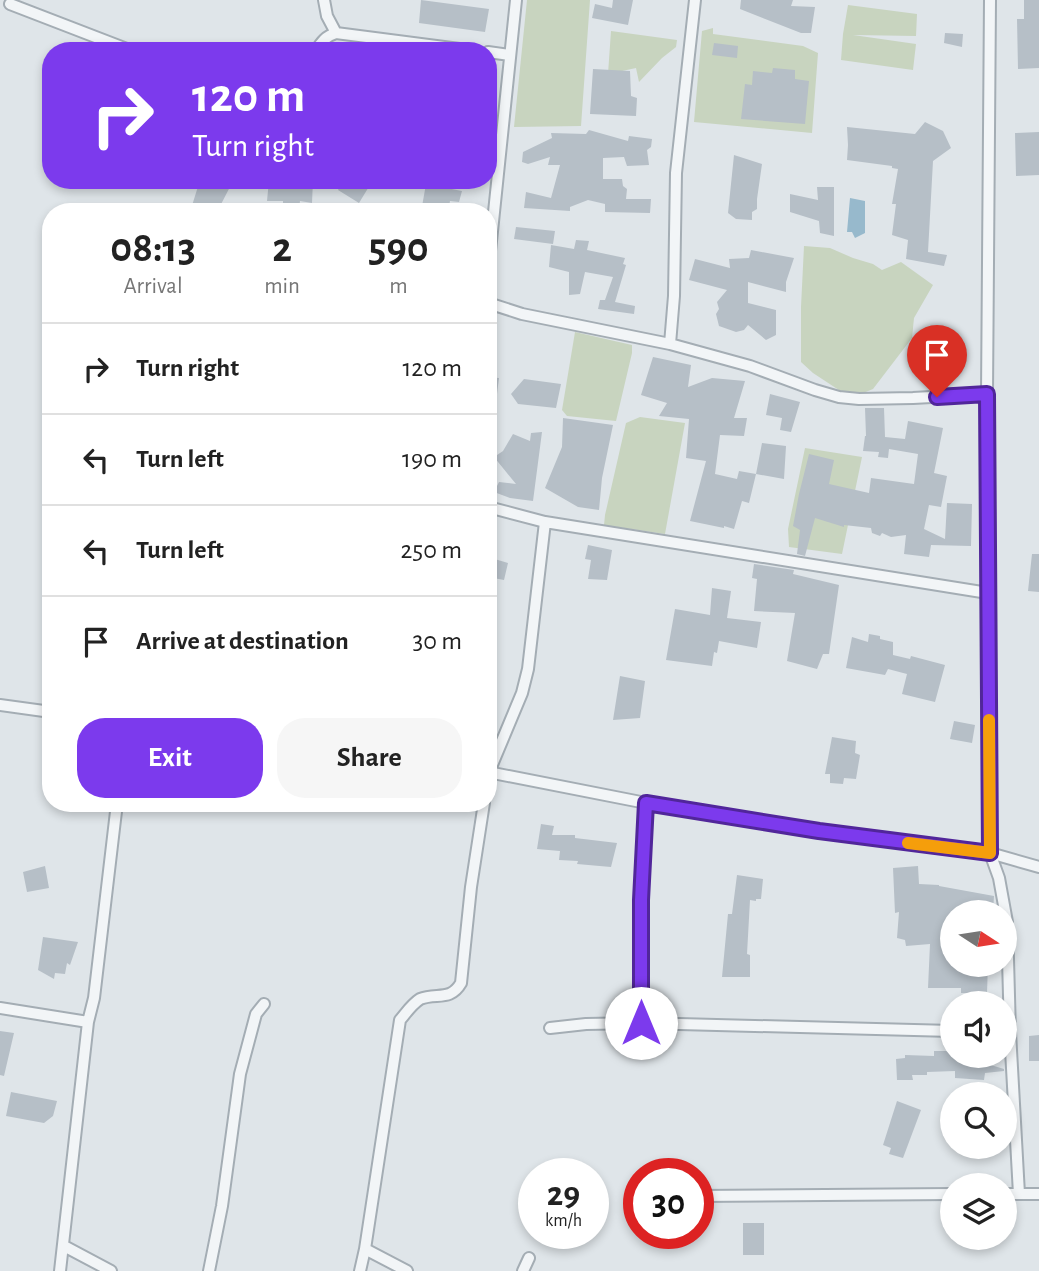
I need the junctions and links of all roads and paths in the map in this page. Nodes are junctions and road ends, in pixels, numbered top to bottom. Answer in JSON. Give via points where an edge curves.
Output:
{"nodes":[{"id":1,"x":324,"y":0,"type":"edge"},
{"id":2,"x":516,"y":0,"type":"edge"},
{"id":3,"x":695,"y":0,"type":"edge"},
{"id":4,"x":990,"y":0,"type":"edge"},
{"id":5,"x":9,"y":4,"type":"dead end"},
{"id":6,"x":336,"y":33,"type":"junction"},
{"id":7,"x":108,"y":42,"type":"edge"},
{"id":8,"x":321,"y":42,"type":"edge"},
{"id":9,"x":406,"y":42,"type":"edge"},
{"id":10,"x":497,"y":53,"type":"edge"},
{"id":11,"x":510,"y":55,"type":"junction"},
{"id":12,"x":497,"y":182,"type":"edge"},
{"id":13,"x":497,"y":306,"type":"edge"},
{"id":14,"x":670,"y":344,"type":"junction"},
{"id":15,"x":987,"y":394,"type":"junction"},
{"id":16,"x":497,"y":510,"type":"edge"},
{"id":17,"x":545,"y":522,"type":"junction"},
{"id":18,"x":988,"y":593,"type":"junction"},
{"id":19,"x":0,"y":705,"type":"edge"},
{"id":20,"x":42,"y":711,"type":"edge"},
{"id":21,"x":497,"y":753,"type":"edge"},
{"id":22,"x":497,"y":774,"type":"edge"},
{"id":23,"x":646,"y":803,"type":"junction"},
{"id":24,"x":116,"y":812,"type":"edge"},
{"id":25,"x":483,"y":812,"type":"edge"},
{"id":26,"x":990,"y":853,"type":"junction"},
{"id":27,"x":1039,"y":867,"type":"edge"},
{"id":28,"x":1007,"y":991,"type":"edge"},
{"id":29,"x":264,"y":1004,"type":"dead end"},
{"id":30,"x":0,"y":1008,"type":"edge"},
{"id":31,"x":88,"y":1022,"type":"junction"},
{"id":32,"x":641,"y":1023,"type":"junction"},
{"id":33,"x":550,"y":1028,"type":"dead end"},
{"id":34,"x":940,"y":1031,"type":"edge"},
{"id":35,"x":1010,"y":1068,"type":"edge"},
{"id":36,"x":940,"y":1194,"type":"edge"},
{"id":37,"x":1019,"y":1194,"type":"joint"},
{"id":38,"x":1039,"y":1194,"type":"edge"},
{"id":39,"x":714,"y":1196,"type":"edge"},
{"id":40,"x":64,"y":1246,"type":"junction"},
{"id":41,"x":365,"y":1249,"type":"junction"},
{"id":42,"x":529,"y":1258,"type":"dead end"},
{"id":43,"x":60,"y":1271,"type":"edge"},
{"id":44,"x":111,"y":1271,"type":"edge"},
{"id":45,"x":209,"y":1271,"type":"edge"},
{"id":46,"x":360,"y":1271,"type":"edge"},
{"id":47,"x":407,"y":1271,"type":"edge"},
{"id":48,"x":523,"y":1271,"type":"edge"}],
"edges":[{"from":1,"to":6,"type":"street"},
{"from":2,"to":11,"type":"street"},
{"from":3,"to":14,"type":"street","via":[[677,173]]},
{"from":4,"to":15,"type":"street"},
{"from":5,"to":7,"type":"street"},
{"from":6,"to":8,"type":"street"},
{"from":6,"to":9,"type":"street"},
{"from":10,"to":11,"type":"street"},
{"from":11,"to":12,"type":"street"},
{"from":13,"to":14,"type":"street"},
{"from":14,"to":15,"type":"street","via":[[839,397]]},
{"from":15,"to":18,"type":"street"},
{"from":16,"to":17,"type":"street"},
{"from":17,"to":18,"type":"street"},
{"from":17,"to":21,"type":"street","via":[[528,669]]},
{"from":18,"to":26,"type":"street"},
{"from":19,"to":20,"type":"street"},
{"from":22,"to":23,"type":"street"},
{"from":23,"to":26,"type":"street"},
{"from":23,"to":32,"type":"street"},
{"from":24,"to":31,"type":"street"},
{"from":25,"to":41,"type":"street","via":[[461,983],[449,995],[422,998],[400,1020]]},
{"from":26,"to":27,"type":"street"},
{"from":26,"to":28,"type":"street","via":[[1007,922]]},
{"from":29,"to":45,"type":"street","via":[[256,1014],[240,1074]]},
{"from":30,"to":31,"type":"street"},
{"from":31,"to":40,"type":"street"},
{"from":32,"to":33,"type":"street"},
{"from":32,"to":34,"type":"street"},
{"from":35,"to":37,"type":"street"},
{"from":36,"to":39,"type":"street"},
{"from":37,"to":38,"type":"street"},
{"from":40,"to":43,"type":"street"},
{"from":40,"to":44,"type":"street"},
{"from":41,"to":46,"type":"street"},
{"from":41,"to":47,"type":"street"},
{"from":42,"to":48,"type":"street"}]}
